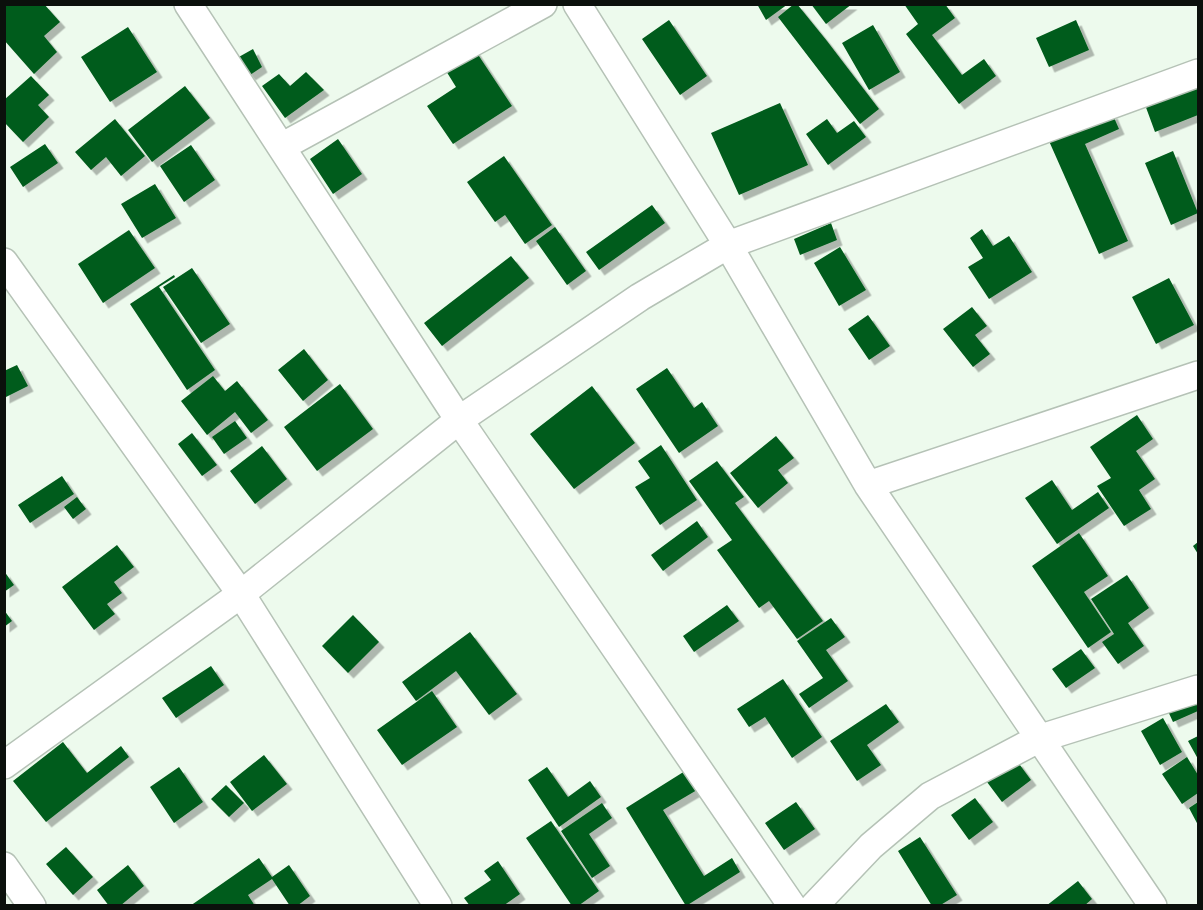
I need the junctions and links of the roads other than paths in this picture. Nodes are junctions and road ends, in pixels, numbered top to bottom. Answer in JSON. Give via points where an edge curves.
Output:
{"nodes":[{"id":1,"x":188,"y":4,"type":"edge"},
{"id":2,"x":543,"y":4,"type":"edge"},
{"id":3,"x":577,"y":4,"type":"edge"},
{"id":4,"x":1198,"y":73,"type":"edge"},
{"id":5,"x":283,"y":146,"type":"junction"},
{"id":6,"x":728,"y":245,"type":"junction"},
{"id":7,"x":4,"y":262,"type":"edge"},
{"id":8,"x":1198,"y":375,"type":"edge"},
{"id":9,"x":459,"y":420,"type":"junction"},
{"id":10,"x":868,"y":485,"type":"junction"},
{"id":11,"x":241,"y":594,"type":"junction"},
{"id":12,"x":1198,"y":689,"type":"edge"},
{"id":13,"x":1038,"y":739,"type":"junction"},
{"id":14,"x":4,"y":765,"type":"edge"},
{"id":15,"x":4,"y":866,"type":"edge"},
{"id":16,"x":32,"y":906,"type":"edge"},
{"id":17,"x":438,"y":906,"type":"edge"},
{"id":18,"x":792,"y":906,"type":"edge"},
{"id":19,"x":814,"y":906,"type":"edge"},
{"id":20,"x":1153,"y":906,"type":"edge"}],
"edges":[{"from":1,"to":5,"type":"street"},
{"from":2,"to":5,"type":"street"},
{"from":3,"to":6,"type":"street"},
{"from":4,"to":6,"type":"street"},
{"from":5,"to":9,"type":"street"},
{"from":6,"to":9,"type":"street","via":[[639,297]]},
{"from":6,"to":10,"type":"street"},
{"from":7,"to":11,"type":"street"},
{"from":8,"to":10,"type":"street"},
{"from":9,"to":11,"type":"street"},
{"from":9,"to":18,"type":"street"},
{"from":10,"to":13,"type":"street"},
{"from":11,"to":14,"type":"street"},
{"from":11,"to":17,"type":"street"},
{"from":12,"to":13,"type":"street"},
{"from":13,"to":19,"type":"street","via":[[930,796],[871,846]]},
{"from":13,"to":20,"type":"street"},
{"from":15,"to":16,"type":"street"}]}
